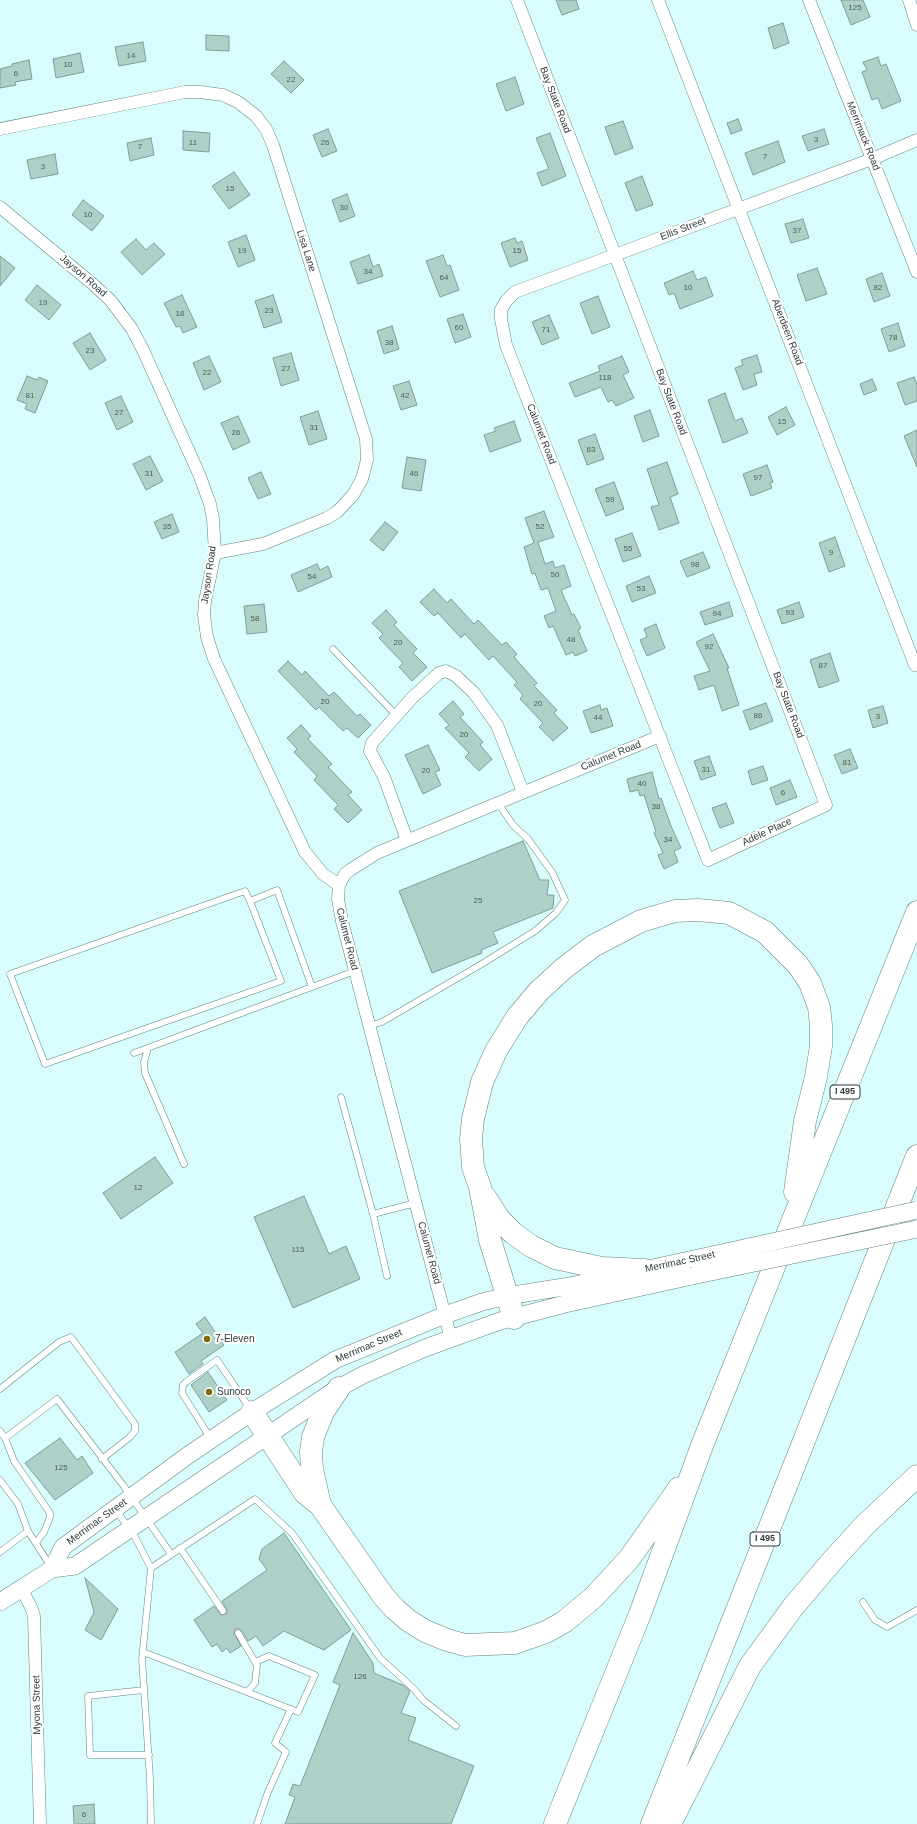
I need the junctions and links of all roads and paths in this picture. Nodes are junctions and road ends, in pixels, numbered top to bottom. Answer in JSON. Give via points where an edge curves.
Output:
{"nodes":[{"id":1,"x":516,"y":0,"type":"edge"},
{"id":2,"x":658,"y":0,"type":"edge"},
{"id":3,"x":809,"y":0,"type":"edge"},
{"id":4,"x":909,"y":0,"type":"edge"},
{"id":5,"x":917,"y":25,"type":"edge"},
{"id":6,"x":0,"y":129,"type":"edge"},
{"id":7,"x":917,"y":140,"type":"edge"},
{"id":8,"x":872,"y":158,"type":"junction"},
{"id":9,"x":0,"y":207,"type":"edge"},
{"id":10,"x":739,"y":208,"type":"junction"},
{"id":11,"x":615,"y":255,"type":"junction"},
{"id":12,"x":917,"y":272,"type":"edge"},
{"id":13,"x":501,"y":310,"type":"joint"},
{"id":14,"x":214,"y":553,"type":"junction"},
{"id":15,"x":333,"y":649,"type":"dead end"},
{"id":16,"x":916,"y":665,"type":"dead end"},
{"id":17,"x":396,"y":715,"type":"junction"},
{"id":18,"x":660,"y":736,"type":"junction"},
{"id":19,"x":523,"y":792,"type":"junction"},
{"id":20,"x":498,"y":802,"type":"junction"},
{"id":21,"x":826,"y":805,"type":"joint"},
{"id":22,"x":407,"y":840,"type":"junction"},
{"id":23,"x":708,"y":860,"type":"joint"},
{"id":24,"x":339,"y":886,"type":"junction"},
{"id":25,"x":250,"y":901,"type":"junction"},
{"id":26,"x":917,"y":912,"type":"edge"},
{"id":27,"x":355,"y":971,"type":"junction"},
{"id":28,"x":312,"y":987,"type":"junction"},
{"id":29,"x":369,"y":1026,"type":"junction"},
{"id":30,"x":148,"y":1048,"type":"junction"},
{"id":31,"x":134,"y":1053,"type":"dead end"},
{"id":32,"x":341,"y":1097,"type":"dead end"},
{"id":33,"x":917,"y":1156,"type":"edge"},
{"id":34,"x":184,"y":1164,"type":"dead end"},
{"id":35,"x":480,"y":1187,"type":"junction"},
{"id":36,"x":416,"y":1204,"type":"junction"},
{"id":37,"x":917,"y":1210,"type":"edge"},
{"id":38,"x":373,"y":1214,"type":"junction"},
{"id":39,"x":791,"y":1226,"type":"junction"},
{"id":40,"x":917,"y":1229,"type":"edge"},
{"id":41,"x":644,"y":1270,"type":"junction"},
{"id":42,"x":388,"y":1276,"type":"dead end"},
{"id":43,"x":507,"y":1296,"type":"junction"},
{"id":44,"x":445,"y":1315,"type":"junction"},
{"id":45,"x":514,"y":1318,"type":"junction"},
{"id":46,"x":451,"y":1339,"type":"junction"},
{"id":47,"x":339,"y":1388,"type":"junction"},
{"id":48,"x":0,"y":1389,"type":"edge"},
{"id":49,"x":252,"y":1412,"type":"junction"},
{"id":50,"x":0,"y":1431,"type":"edge"},
{"id":51,"x":268,"y":1435,"type":"junction"},
{"id":52,"x":5,"y":1438,"type":"junction"},
{"id":53,"x":212,"y":1440,"type":"junction"},
{"id":54,"x":102,"y":1459,"type":"junction"},
{"id":55,"x":696,"y":1462,"type":"junction"},
{"id":56,"x":917,"y":1476,"type":"edge"},
{"id":57,"x":0,"y":1480,"type":"edge"},
{"id":58,"x":131,"y":1497,"type":"junction"},
{"id":59,"x":320,"y":1505,"type":"junction"},
{"id":60,"x":115,"y":1509,"type":"junction"},
{"id":61,"x":145,"y":1517,"type":"junction"},
{"id":62,"x":129,"y":1529,"type":"junction"},
{"id":63,"x":28,"y":1531,"type":"junction"},
{"id":64,"x":36,"y":1542,"type":"junction"},
{"id":65,"x":180,"y":1548,"type":"junction"},
{"id":66,"x":0,"y":1552,"type":"edge"},
{"id":67,"x":171,"y":1554,"type":"junction"},
{"id":68,"x":151,"y":1568,"type":"junction"},
{"id":69,"x":52,"y":1569,"type":"junction"},
{"id":70,"x":21,"y":1588,"type":"junction"},
{"id":71,"x":0,"y":1602,"type":"edge"},
{"id":72,"x":863,"y":1602,"type":"dead end"},
{"id":73,"x":917,"y":1610,"type":"edge"},
{"id":74,"x":222,"y":1611,"type":"dead end"},
{"id":75,"x":238,"y":1633,"type":"dead end"},
{"id":76,"x":142,"y":1652,"type":"junction"},
{"id":77,"x":255,"y":1662,"type":"junction"},
{"id":78,"x":144,"y":1690,"type":"junction"},
{"id":79,"x":247,"y":1692,"type":"junction"},
{"id":80,"x":291,"y":1710,"type":"junction"},
{"id":81,"x":456,"y":1726,"type":"dead end"},
{"id":82,"x":149,"y":1755,"type":"junction"},
{"id":83,"x":40,"y":1824,"type":"edge"},
{"id":84,"x":151,"y":1824,"type":"edge"},
{"id":85,"x":257,"y":1824,"type":"edge"},
{"id":86,"x":555,"y":1824,"type":"edge"},
{"id":87,"x":652,"y":1824,"type":"edge"},
{"id":88,"x":670,"y":1824,"type":"edge"}],
"edges":[{"from":1,"to":11,"type":"street","name":"Bay State Road"},
{"from":2,"to":10,"type":"street","name":"Aberdeen Road"},
{"from":3,"to":8,"type":"street","name":"Merrimack Road"},
{"from":4,"to":5,"type":"street"},
{"from":6,"to":14,"type":"street","name":"Lisa Lane","via":[[185,92],[200,92],[238,102],[256,116],[266,129],[366,439],[367,460],[362,479],[353,495],[337,512],[263,544]]},
{"from":7,"to":8,"type":"street","name":"Ellis Street"},
{"from":8,"to":10,"type":"street","name":"Ellis Street"},
{"from":8,"to":12,"type":"street","name":"Merrimack Road"},
{"from":9,"to":14,"type":"street","name":"Jayson Road","via":[[111,301],[132,329],[205,489],[213,519]]},
{"from":10,"to":11,"type":"street","name":"Ellis Street"},
{"from":10,"to":16,"type":"street","name":"Aberdeen Road"},
{"from":11,"to":13,"type":"street","name":"Ellis Street","via":[[515,292],[506,300]]},
{"from":11,"to":21,"type":"street","name":"Bay State Road"},
{"from":13,"to":18,"type":"street","name":"Calumet Road","via":[[506,345]]},
{"from":14,"to":24,"type":"street","name":"Jayson Road","via":[[204,615],[214,659],[300,844],[316,868]]},
{"from":15,"to":17,"type":"lane"},
{"from":17,"to":19,"type":"street","via":[[439,673],[446,671],[456,676],[474,693],[497,724]]},
{"from":17,"to":22,"type":"street","via":[[372,743],[370,752],[384,777]]},
{"from":18,"to":19,"type":"street","name":"Calumet Road"},
{"from":18,"to":23,"type":"street","name":"Calumet Road"},
{"from":19,"to":20,"type":"street","name":"Calumet Road"},
{"from":20,"to":22,"type":"street","name":"Calumet Road"},
{"from":20,"to":29,"type":"lane","via":[[513,825],[528,839],[552,872],[565,900],[556,913],[535,931],[382,1022]]},
{"from":21,"to":23,"type":"street","name":"Adele Place"},
{"from":22,"to":24,"type":"street","name":"Calumet Road","via":[[355,866],[345,874]]},
{"from":24,"to":27,"type":"street","name":"Calumet Road","via":[[339,907]]},
{"from":25,"to":25,"type":"lane","via":[[281,982],[45,1064],[10,974],[245,891]]},
{"from":25,"to":28,"type":"lane","via":[[277,890]]},
{"from":26,"to":39,"type":"highway","number":"I 495"},
{"from":27,"to":28,"type":"lane"},
{"from":27,"to":29,"type":"street","name":"Calumet Road"},
{"from":28,"to":30,"type":"lane"},
{"from":29,"to":36,"type":"street","name":"Calumet Road"},
{"from":30,"to":31,"type":"lane"},
{"from":30,"to":34,"type":"lane","via":[[144,1062],[145,1073]]},
{"from":32,"to":38,"type":"lane"},
{"from":33,"to":87,"type":"highway","number":"I 495"},
{"from":35,"to":39,"type":"highway","via":[[474,1167],[471,1139],[482,1082],[496,1051],[517,1017],[539,991],[593,946],[641,921],[675,911],[729,913],[765,932],[783,948],[810,983],[818,1007],[821,1046],[805,1121]]},
{"from":35,"to":41,"type":"highway","via":[[500,1220],[531,1246],[555,1258],[581,1264]]},
{"from":35,"to":43,"type":"highway","via":[[490,1240]]},
{"from":36,"to":38,"type":"lane"},
{"from":36,"to":44,"type":"street","name":"Calumet Road"},
{"from":37,"to":41,"type":"main road","name":"Merrimac Street","bridge":true},
{"from":38,"to":42,"type":"lane"},
{"from":39,"to":55,"type":"highway","number":"I 495"},
{"from":40,"to":45,"type":"main road","name":"Merrimac Street","bridge":true,"via":[[565,1304]]},
{"from":41,"to":43,"type":"main road","name":"Merrimac Street"},
{"from":43,"to":44,"type":"main road","name":"Merrimac Street"},
{"from":43,"to":45,"type":"highway"},
{"from":44,"to":46,"type":"street","name":"Calumet Road"},
{"from":44,"to":49,"type":"main road","name":"Merrimac Street","via":[[335,1360]]},
{"from":45,"to":46,"type":"main road","name":"Merrimac Street"},
{"from":46,"to":47,"type":"main road","name":"Merrimac Street","via":[[363,1375]]},
{"from":47,"to":51,"type":"main road","name":"Merrimac Street"},
{"from":47,"to":59,"type":"highway","via":[[323,1412],[313,1437],[312,1468]]},
{"from":48,"to":54,"type":"lane","via":[[59,1342],[71,1337],[135,1424],[133,1435]]},
{"from":49,"to":51,"type":"highway"},
{"from":49,"to":53,"type":"main road","name":"Merrimac Street"},
{"from":49,"to":53,"type":"lane","via":[[217,1360],[186,1382],[182,1388],[182,1393]]},
{"from":50,"to":52,"type":"lane"},
{"from":51,"to":59,"type":"highway","via":[[305,1493]]},
{"from":51,"to":61,"type":"main road","name":"Merrimac Street"},
{"from":52,"to":54,"type":"lane","via":[[57,1399]]},
{"from":52,"to":64,"type":"lane","via":[[14,1461],[50,1513],[44,1532]]},
{"from":53,"to":58,"type":"main road","name":"Merrimac Street"},
{"from":54,"to":58,"type":"lane"},
{"from":55,"to":59,"type":"highway","via":[[629,1559],[594,1596],[564,1622],[516,1643],[465,1645],[425,1632],[409,1621],[384,1597]]},
{"from":55,"to":86,"type":"highway","number":"I 495","via":[[640,1614]]},
{"from":56,"to":88,"type":"highway","via":[[865,1525],[833,1560],[750,1666]]},
{"from":57,"to":63,"type":"lane","via":[[18,1504]]},
{"from":58,"to":60,"type":"main road","name":"Merrimac Street"},
{"from":58,"to":61,"type":"lane"},
{"from":60,"to":62,"type":"lane"},
{"from":60,"to":69,"type":"main road","name":"Merrimac Street","via":[[63,1547]]},
{"from":61,"to":62,"type":"main road","name":"Merrimac Street"},
{"from":61,"to":67,"type":"lane"},
{"from":62,"to":68,"type":"lane"},
{"from":62,"to":69,"type":"main road","name":"Merrimac Street","via":[[75,1566]]},
{"from":63,"to":64,"type":"lane"},
{"from":63,"to":66,"type":"lane"},
{"from":64,"to":69,"type":"lane"},
{"from":65,"to":67,"type":"lane"},
{"from":65,"to":74,"type":"lane"},
{"from":65,"to":81,"type":"lane","via":[[255,1499],[292,1533],[380,1658],[423,1700]]},
{"from":67,"to":68,"type":"lane"},
{"from":68,"to":76,"type":"lane"},
{"from":69,"to":70,"type":"main road"},
{"from":70,"to":71,"type":"main road"},
{"from":70,"to":83,"type":"street","name":"Myona Street","via":[[34,1616]]},
{"from":72,"to":73,"type":"lane","via":[[875,1620],[887,1627]]},
{"from":75,"to":77,"type":"lane"},
{"from":76,"to":78,"type":"lane"},
{"from":76,"to":79,"type":"lane"},
{"from":77,"to":79,"type":"lane","via":[[255,1683]]},
{"from":77,"to":80,"type":"lane","via":[[269,1656],[315,1675],[298,1712]]},
{"from":78,"to":82,"type":"lane"},
{"from":78,"to":82,"type":"lane","via":[[88,1696],[90,1755]]},
{"from":79,"to":80,"type":"lane"},
{"from":80,"to":85,"type":"lane","via":[[275,1743],[286,1752]]},
{"from":82,"to":84,"type":"lane"}]}
